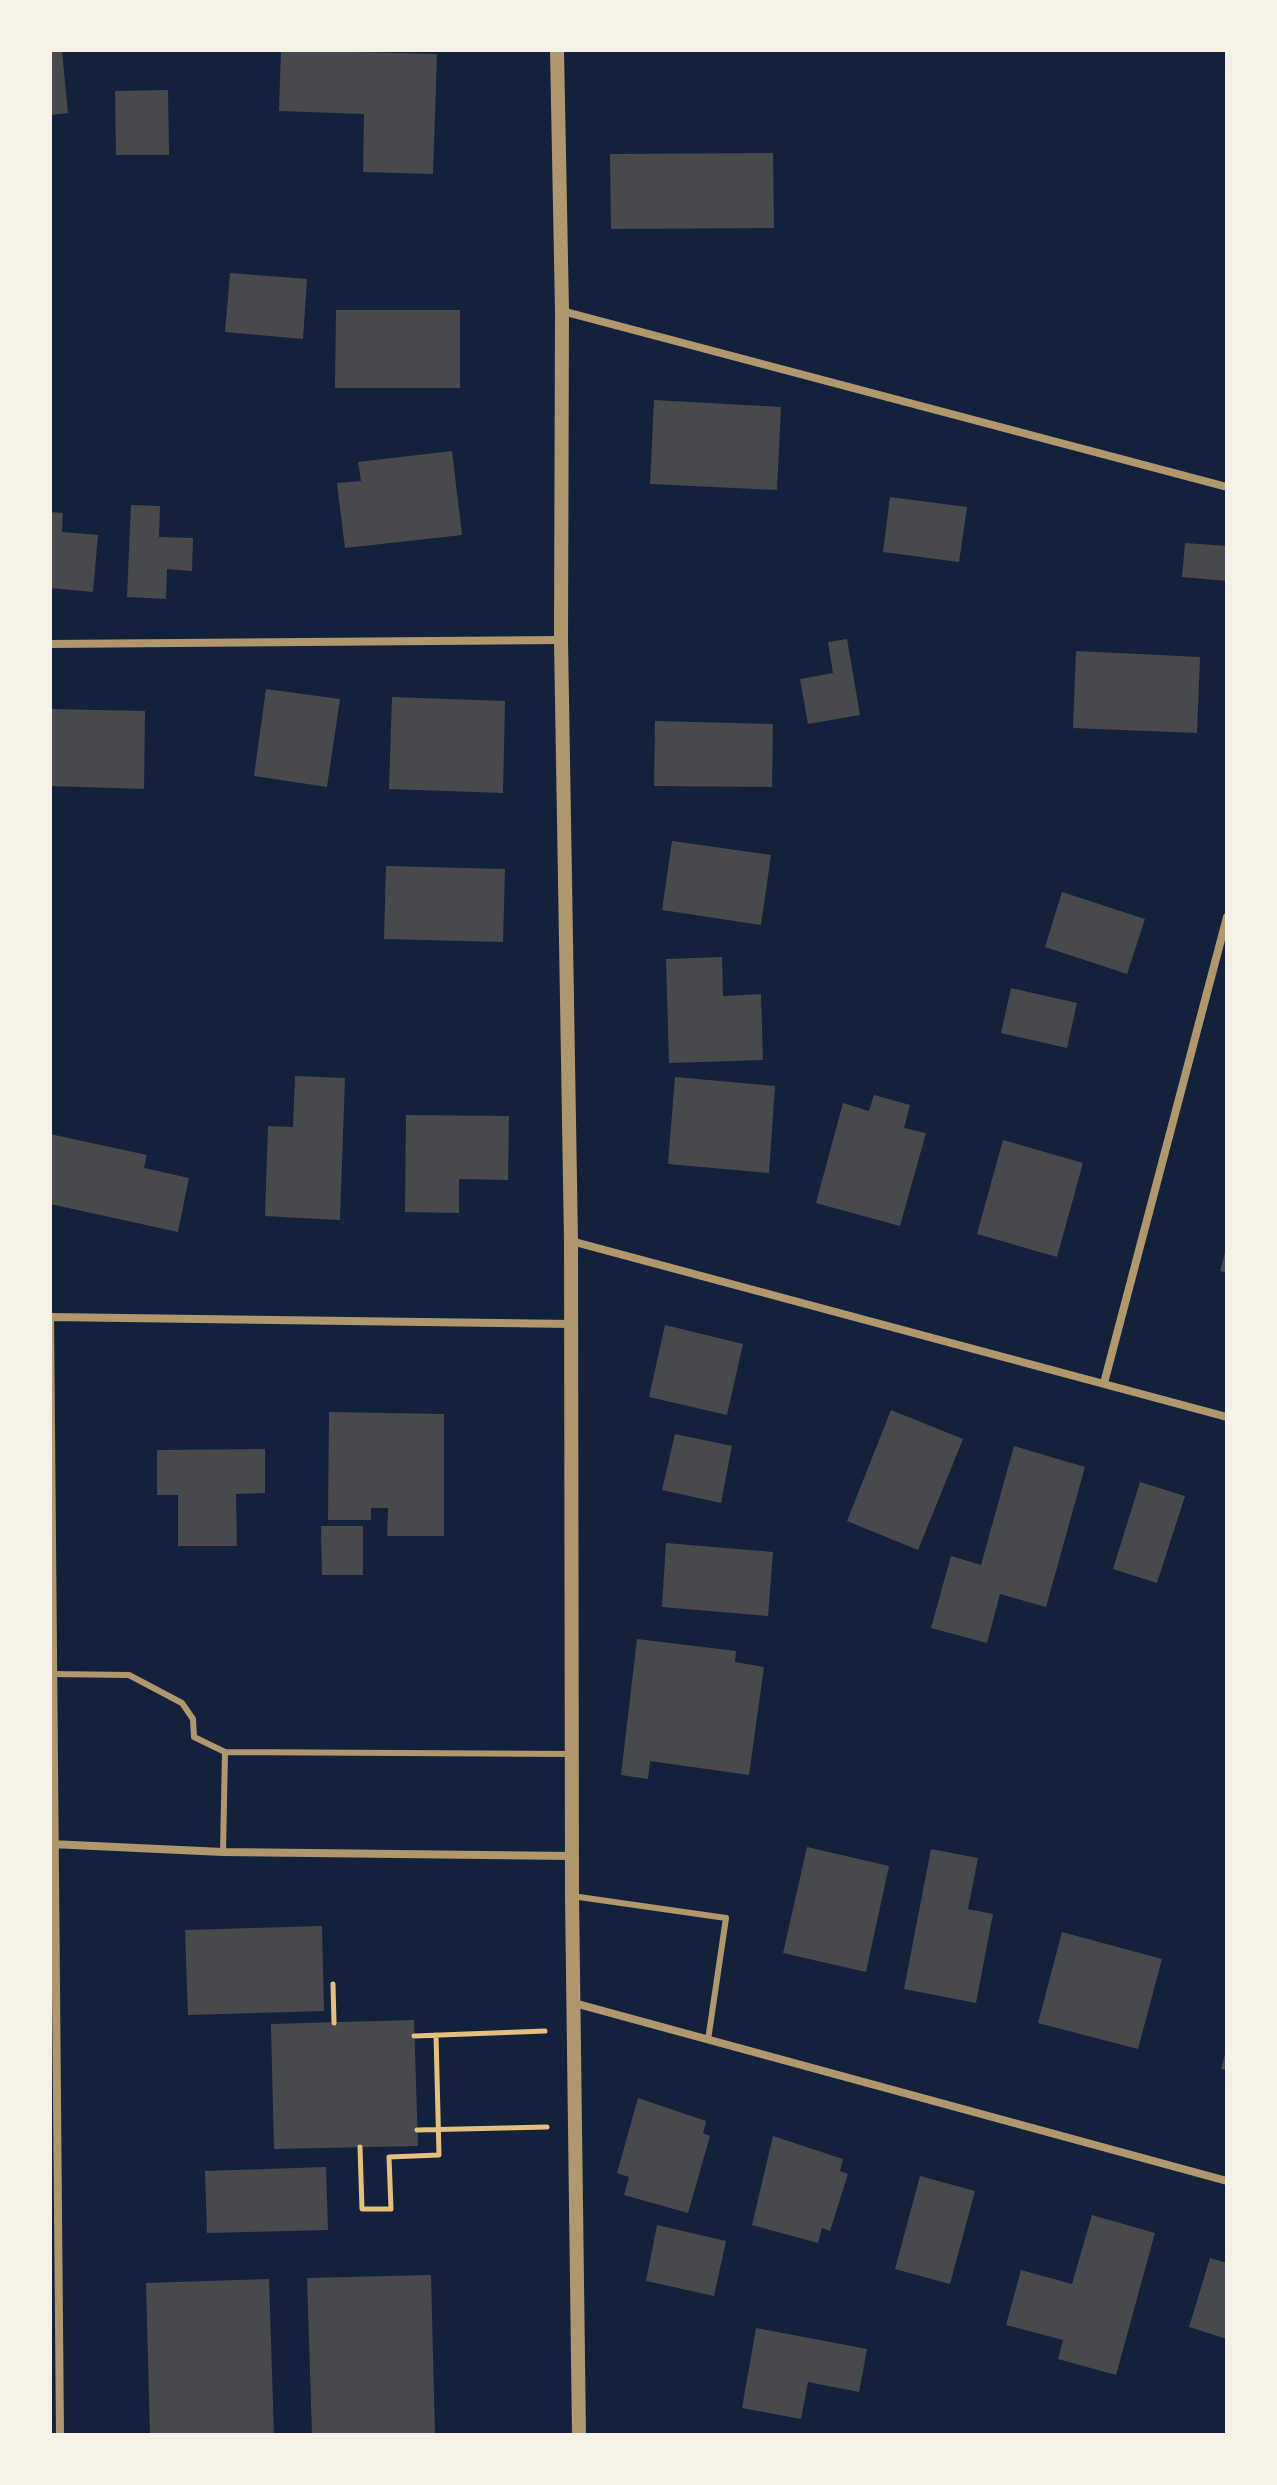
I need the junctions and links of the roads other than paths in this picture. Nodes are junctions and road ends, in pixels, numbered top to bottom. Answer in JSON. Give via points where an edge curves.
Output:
{"nodes":[{"id":1,"x":557,"y":50,"type":"edge"},
{"id":2,"x":562,"y":311,"type":"junction"},
{"id":3,"x":1227,"y":487,"type":"edge"},
{"id":4,"x":561,"y":640,"type":"junction"},
{"id":5,"x":50,"y":644,"type":"edge"},
{"id":6,"x":1227,"y":917,"type":"edge"},
{"id":7,"x":571,"y":1241,"type":"junction"},
{"id":8,"x":50,"y":1317,"type":"edge"},
{"id":9,"x":572,"y":1324,"type":"junction"},
{"id":10,"x":1104,"y":1383,"type":"junction"},
{"id":11,"x":1227,"y":1417,"type":"edge"},
{"id":12,"x":52,"y":1674,"type":"junction"},
{"id":13,"x":225,"y":1752,"type":"junction"},
{"id":14,"x":572,"y":1754,"type":"junction"},
{"id":15,"x":51,"y":1844,"type":"edge"},
{"id":16,"x":223,"y":1852,"type":"junction"},
{"id":17,"x":572,"y":1856,"type":"junction"},
{"id":18,"x":572,"y":1896,"type":"junction"},
{"id":19,"x":574,"y":2003,"type":"junction"},
{"id":20,"x":708,"y":2040,"type":"junction"},
{"id":21,"x":1227,"y":2181,"type":"edge"},
{"id":22,"x":60,"y":2435,"type":"edge"},
{"id":23,"x":579,"y":2435,"type":"edge"}],
"edges":[{"from":1,"to":2,"type":"street"},
{"from":2,"to":3,"type":"street"},
{"from":2,"to":4,"type":"street"},
{"from":4,"to":5,"type":"street"},
{"from":4,"to":7,"type":"street"},
{"from":6,"to":10,"type":"street"},
{"from":7,"to":9,"type":"street"},
{"from":7,"to":10,"type":"street"},
{"from":8,"to":9,"type":"street"},
{"from":8,"to":12,"type":"street"},
{"from":9,"to":14,"type":"street"},
{"from":10,"to":11,"type":"street"},
{"from":12,"to":13,"type":"lane","via":[[129,1675],[182,1703],[193,1719],[194,1737]]},
{"from":12,"to":15,"type":"street"},
{"from":13,"to":14,"type":"lane"},
{"from":13,"to":16,"type":"lane"},
{"from":14,"to":17,"type":"street"},
{"from":15,"to":16,"type":"street"},
{"from":15,"to":22,"type":"street"},
{"from":16,"to":17,"type":"street"},
{"from":17,"to":18,"type":"street"},
{"from":18,"to":19,"type":"street"},
{"from":18,"to":20,"type":"lane","via":[[726,1918]]},
{"from":19,"to":20,"type":"street"},
{"from":19,"to":23,"type":"street"},
{"from":20,"to":21,"type":"street"}]}
